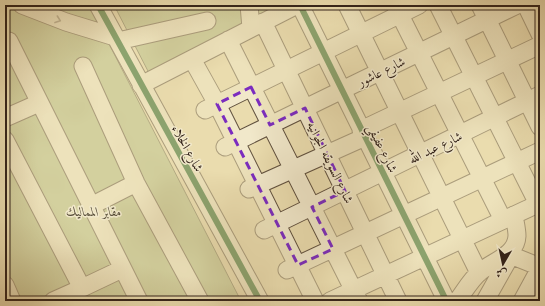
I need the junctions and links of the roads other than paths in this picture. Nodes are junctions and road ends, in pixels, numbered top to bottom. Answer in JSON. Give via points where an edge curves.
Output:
{"nodes":[{"id":1,"x":22,"y":5,"type":"edge"},
{"id":2,"x":98,"y":5,"type":"edge"},
{"id":3,"x":249,"y":5,"type":"edge"},
{"id":4,"x":298,"y":5,"type":"edge"},
{"id":5,"x":347,"y":5,"type":"edge"},
{"id":6,"x":419,"y":5,"type":"edge"},
{"id":7,"x":438,"y":5,"type":"edge"},
{"id":8,"x":517,"y":5,"type":"edge"},
{"id":9,"x":526,"y":5,"type":"edge"},
{"id":10,"x":397,"y":10,"type":"edge"},
{"id":11,"x":483,"y":12,"type":"edge"},
{"id":12,"x":207,"y":21,"type":"dead end"},
{"id":13,"x":257,"y":25,"type":"junction"},
{"id":14,"x":361,"y":33,"type":"junction"},
{"id":15,"x":540,"y":34,"type":"edge"},
{"id":16,"x":454,"y":36,"type":"junction"},
{"id":17,"x":116,"y":39,"type":"junction"},
{"id":18,"x":228,"y":40,"type":"junction"},
{"id":19,"x":5,"y":43,"type":"edge"},
{"id":20,"x":540,"y":45,"type":"edge"},
{"id":21,"x":323,"y":52,"type":"junction"},
{"id":22,"x":419,"y":53,"type":"junction"},
{"id":23,"x":192,"y":59,"type":"junction"},
{"id":24,"x":507,"y":61,"type":"junction"},
{"id":25,"x":83,"y":66,"type":"dead end"},
{"id":26,"x":287,"y":70,"type":"junction"},
{"id":27,"x":380,"y":72,"type":"junction"},
{"id":28,"x":474,"y":76,"type":"junction"},
{"id":29,"x":141,"y":85,"type":"junction"},
{"id":30,"x":251,"y":87,"type":"junction"},
{"id":31,"x":342,"y":90,"type":"junction"},
{"id":32,"x":439,"y":93,"type":"junction"},
{"id":33,"x":534,"y":98,"type":"edge"},
{"id":34,"x":39,"y":103,"type":"junction"},
{"id":35,"x":211,"y":107,"type":"junction"},
{"id":36,"x":305,"y":108,"type":"junction"},
{"id":37,"x":400,"y":111,"type":"junction"},
{"id":38,"x":5,"y":118,"type":"edge"},
{"id":39,"x":494,"y":118,"type":"junction"},
{"id":40,"x":270,"y":125,"type":"junction"},
{"id":41,"x":540,"y":127,"type":"edge"},
{"id":42,"x":363,"y":133,"type":"junction"},
{"id":43,"x":460,"y":134,"type":"junction"},
{"id":44,"x":5,"y":140,"type":"edge"},
{"id":45,"x":230,"y":145,"type":"junction"},
{"id":46,"x":540,"y":151,"type":"edge"},
{"id":47,"x":327,"y":154,"type":"junction"},
{"id":48,"x":421,"y":154,"type":"junction"},
{"id":49,"x":517,"y":162,"type":"junction"},
{"id":50,"x":293,"y":170,"type":"junction"},
{"id":51,"x":383,"y":173,"type":"junction"},
{"id":52,"x":482,"y":178,"type":"junction"},
{"id":53,"x":136,"y":183,"type":"junction"},
{"id":54,"x":254,"y":187,"type":"junction"},
{"id":55,"x":345,"y":191,"type":"junction"},
{"id":56,"x":442,"y":198,"type":"junction"},
{"id":57,"x":539,"y":204,"type":"edge"},
{"id":58,"x":91,"y":206,"type":"junction"},
{"id":59,"x":312,"y":207,"type":"junction"},
{"id":60,"x":404,"y":216,"type":"junction"},
{"id":61,"x":509,"y":217,"type":"junction"},
{"id":62,"x":271,"y":227,"type":"junction"},
{"id":63,"x":366,"y":234,"type":"junction"},
{"id":64,"x":462,"y":239,"type":"junction"},
{"id":65,"x":333,"y":249,"type":"junction"},
{"id":66,"x":510,"y":255,"type":"junction"},
{"id":67,"x":425,"y":257,"type":"junction"},
{"id":68,"x":293,"y":268,"type":"junction"},
{"id":69,"x":540,"y":268,"type":"edge"},
{"id":70,"x":122,"y":269,"type":"junction"},
{"id":71,"x":479,"y":273,"type":"junction"},
{"id":72,"x":386,"y":275,"type":"junction"},
{"id":73,"x":5,"y":286,"type":"edge"},
{"id":74,"x":82,"y":288,"type":"junction"},
{"id":75,"x":356,"y":296,"type":"edge"},
{"id":76,"x":453,"y":298,"type":"edge"},
{"id":77,"x":12,"y":301,"type":"edge"},
{"id":78,"x":54,"y":301,"type":"edge"},
{"id":79,"x":138,"y":301,"type":"edge"},
{"id":80,"x":200,"y":301,"type":"edge"},
{"id":81,"x":260,"y":301,"type":"edge"},
{"id":82,"x":315,"y":301,"type":"edge"},
{"id":83,"x":330,"y":301,"type":"edge"},
{"id":84,"x":398,"y":301,"type":"edge"},
{"id":85,"x":485,"y":301,"type":"edge"},
{"id":86,"x":522,"y":301,"type":"edge"}],
"edges":[{"from":1,"to":17,"type":"street","one_way":true},
{"from":2,"to":17,"type":"street","name":"شارع الخلاء"},
{"from":3,"to":13,"type":"street"},
{"from":4,"to":13,"type":"street"},
{"from":4,"to":21,"type":"street","name":"شارع عفيفي"},
{"from":5,"to":14,"type":"street"},
{"from":6,"to":10,"type":"street"},
{"from":7,"to":16,"type":"street"},
{"from":8,"to":11,"type":"street","name":"شارع عاشور"},
{"from":9,"to":15,"type":"street"},
{"from":10,"to":14,"type":"street"},
{"from":10,"to":22,"type":"street"},
{"from":11,"to":16,"type":"street","name":"شارع عاشور"},
{"from":11,"to":24,"type":"street"},
{"from":12,"to":17,"type":"street"},
{"from":13,"to":18,"type":"street"},
{"from":13,"to":26,"type":"street","name":"شارع السويقه الجوانيه"},
{"from":14,"to":21,"type":"street"},
{"from":14,"to":27,"type":"street"},
{"from":16,"to":22,"type":"street","name":"شارع عاشور"},
{"from":16,"to":28,"type":"street"},
{"from":17,"to":29,"type":"street","name":"شارع الخلاء"},
{"from":18,"to":23,"type":"street"},
{"from":18,"to":30,"type":"street"},
{"from":19,"to":34,"type":"street","via":[[9,41]]},
{"from":20,"to":24,"type":"street"},
{"from":21,"to":26,"type":"street"},
{"from":21,"to":31,"type":"street","name":"شارع عفيفي"},
{"from":22,"to":27,"type":"street","name":"شارع عاشور"},
{"from":22,"to":32,"type":"street"},
{"from":23,"to":29,"type":"street"},
{"from":23,"to":35,"type":"street"},
{"from":24,"to":28,"type":"street"},
{"from":24,"to":33,"type":"street"},
{"from":25,"to":53,"type":"street"},
{"from":26,"to":30,"type":"street"},
{"from":26,"to":36,"type":"street","name":"شارع السويقه الجوانيه"},
{"from":27,"to":31,"type":"street","name":"شارع عاشور"},
{"from":27,"to":37,"type":"street"},
{"from":28,"to":32,"type":"street"},
{"from":28,"to":39,"type":"street"},
{"from":29,"to":81,"type":"street","name":"شارع الخلاء"},
{"from":30,"to":35,"type":"street"},
{"from":30,"to":40,"type":"street"},
{"from":31,"to":36,"type":"street","name":"شارع عاشور"},
{"from":31,"to":42,"type":"street","name":"شارع عفيفي"},
{"from":32,"to":37,"type":"street"},
{"from":32,"to":43,"type":"street"},
{"from":33,"to":39,"type":"street","name":"شارع عبد الله"},
{"from":33,"to":41,"type":"street"},
{"from":34,"to":38,"type":"street"},
{"from":34,"to":58,"type":"street"},
{"from":35,"to":45,"type":"street"},
{"from":36,"to":40,"type":"street","name":"شارع عاشور"},
{"from":36,"to":47,"type":"street","name":"شارع السويقه الجوانيه"},
{"from":37,"to":42,"type":"street"},
{"from":37,"to":48,"type":"street"},
{"from":39,"to":43,"type":"street","name":"شارع عبد الله"},
{"from":39,"to":49,"type":"street"},
{"from":40,"to":45,"type":"street","name":"شارع عاشور"},
{"from":40,"to":50,"type":"street"},
{"from":42,"to":47,"type":"street"},
{"from":42,"to":51,"type":"street","name":"شارع عفيفي"},
{"from":43,"to":48,"type":"street","name":"شارع عبد الله"},
{"from":43,"to":52,"type":"street"},
{"from":44,"to":74,"type":"street"},
{"from":45,"to":54,"type":"street"},
{"from":46,"to":49,"type":"street"},
{"from":47,"to":50,"type":"street"},
{"from":47,"to":55,"type":"street","name":"شارع السويقه الجوانيه"},
{"from":48,"to":51,"type":"street","name":"شارع عبد الله"},
{"from":48,"to":56,"type":"street"},
{"from":49,"to":52,"type":"street"},
{"from":49,"to":57,"type":"street"},
{"from":50,"to":54,"type":"street"},
{"from":50,"to":59,"type":"street"},
{"from":51,"to":55,"type":"street","name":"شارع عبد الله"},
{"from":51,"to":60,"type":"street","name":"شارع عفيفي"},
{"from":52,"to":56,"type":"street"},
{"from":52,"to":61,"type":"street"},
{"from":53,"to":58,"type":"street"},
{"from":53,"to":80,"type":"street"},
{"from":54,"to":62,"type":"street"},
{"from":55,"to":59,"type":"street","name":"شارع عبد الله"},
{"from":55,"to":63,"type":"street","name":"شارع السويقه الجوانيه"},
{"from":56,"to":60,"type":"street"},
{"from":56,"to":64,"type":"street"},
{"from":57,"to":61,"type":"street"},
{"from":58,"to":70,"type":"street"},
{"from":59,"to":62,"type":"street","name":"شارع عبد الله"},
{"from":59,"to":65,"type":"street"},
{"from":60,"to":63,"type":"street"},
{"from":60,"to":67,"type":"street","name":"شارع عفيفي"},
{"from":61,"to":64,"type":"street"},
{"from":61,"to":66,"type":"street","via":[[517,236]]},
{"from":62,"to":68,"type":"street"},
{"from":63,"to":65,"type":"street"},
{"from":63,"to":72,"type":"street","name":"شارع السويقه الجوانيه"},
{"from":64,"to":67,"type":"street"},
{"from":64,"to":71,"type":"street"},
{"from":65,"to":68,"type":"street"},
{"from":65,"to":75,"type":"street"},
{"from":66,"to":69,"type":"street"},
{"from":66,"to":71,"type":"street"},
{"from":66,"to":85,"type":"street"},
{"from":67,"to":72,"type":"street"},
{"from":67,"to":76,"type":"street","name":"شارع عفيفي"},
{"from":68,"to":82,"type":"street"},
{"from":69,"to":86,"type":"street"},
{"from":70,"to":74,"type":"street"},
{"from":70,"to":79,"type":"street"},
{"from":71,"to":76,"type":"street"},
{"from":72,"to":75,"type":"street"},
{"from":72,"to":84,"type":"street","name":"شارع السويقه الجوانيه"},
{"from":73,"to":77,"type":"street"},
{"from":74,"to":78,"type":"street"},
{"from":75,"to":83,"type":"street"}]}
